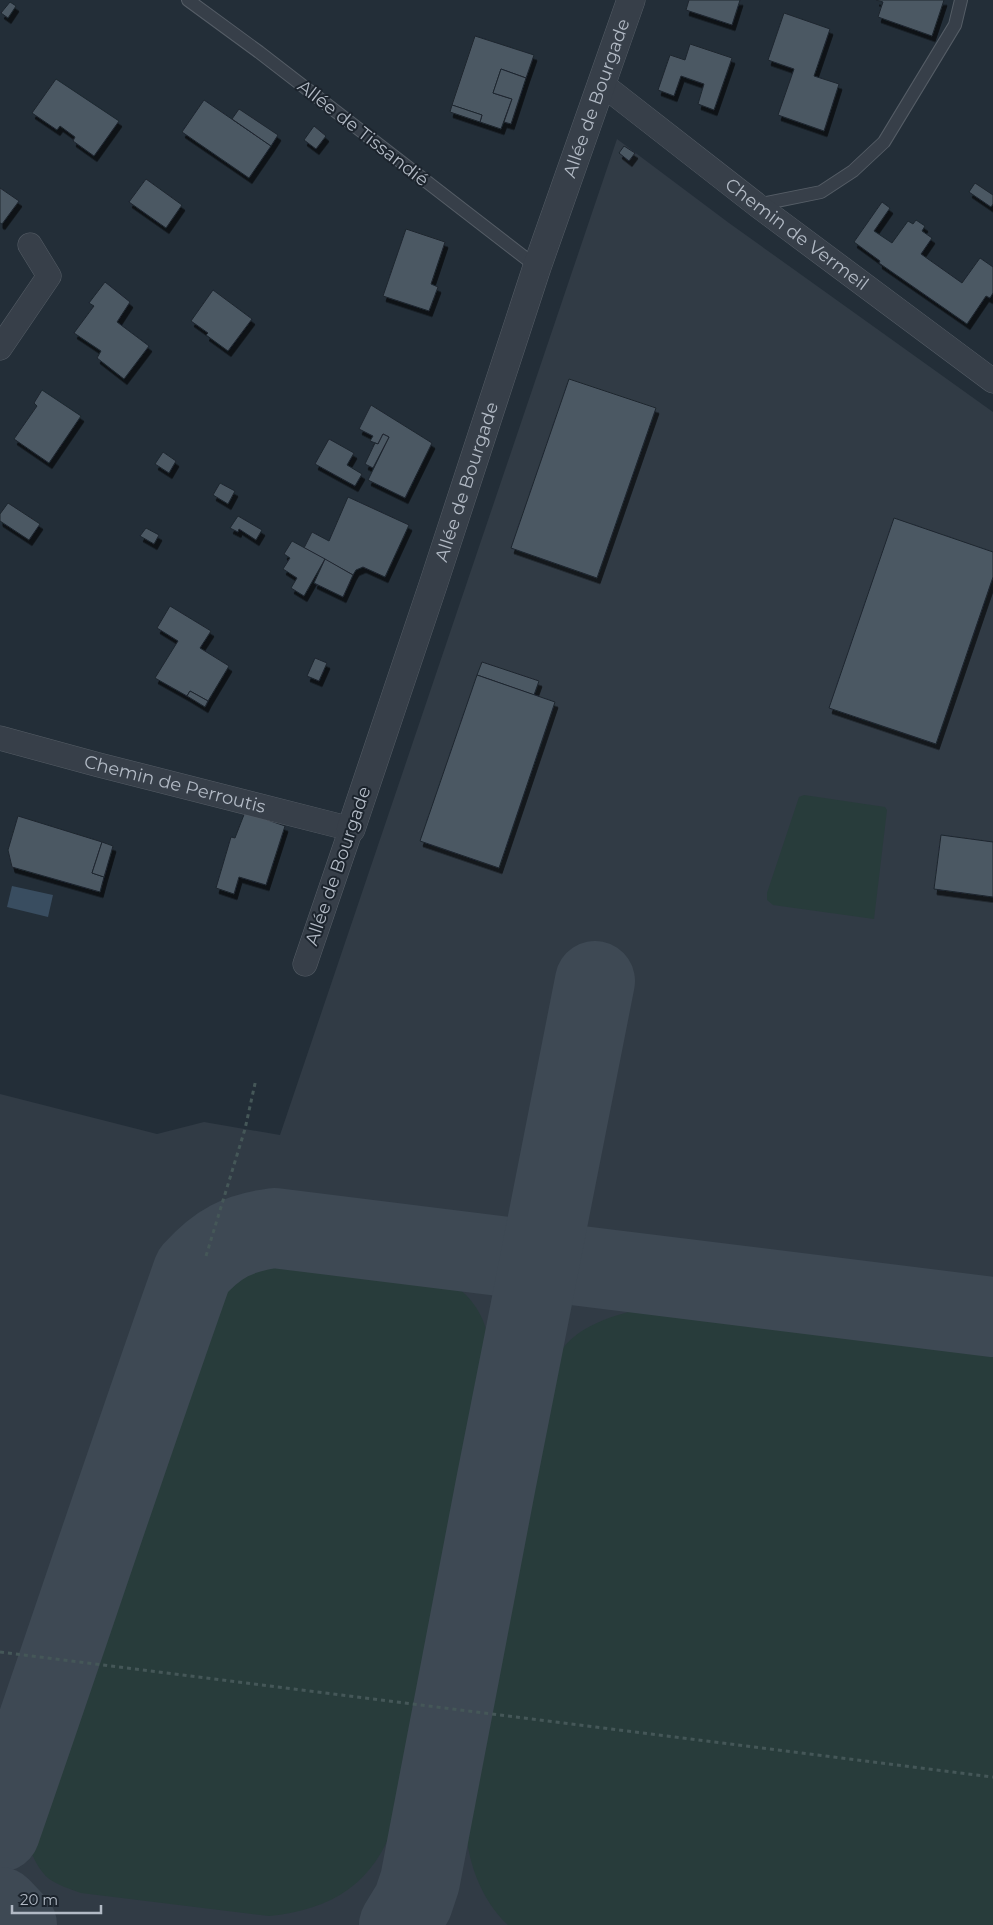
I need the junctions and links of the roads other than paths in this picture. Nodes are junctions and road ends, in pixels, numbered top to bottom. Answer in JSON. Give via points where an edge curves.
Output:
{"nodes":[{"id":1,"x":188,"y":0,"type":"edge"},
{"id":2,"x":631,"y":0,"type":"edge"},
{"id":3,"x":961,"y":0,"type":"edge"},
{"id":4,"x":602,"y":84,"type":"junction"},
{"id":5,"x":757,"y":205,"type":"junction"},
{"id":6,"x":30,"y":245,"type":"dead end"},
{"id":7,"x":537,"y":267,"type":"junction"},
{"id":8,"x":0,"y":348,"type":"edge"},
{"id":9,"x":993,"y":381,"type":"edge"},
{"id":10,"x":0,"y":738,"type":"edge"},
{"id":11,"x":351,"y":829,"type":"junction"},
{"id":12,"x":305,"y":964,"type":"dead end"}],
"edges":[{"from":1,"to":7,"type":"lane","name":"Allée de Tissandié"},
{"from":2,"to":4,"type":"street","name":"Allée de Bourgade"},
{"from":3,"to":5,"type":"lane","via":[[955,24],[884,142],[853,171],[821,192]]},
{"from":4,"to":5,"type":"street","name":"Chemin de Vermeil"},
{"from":4,"to":7,"type":"street","name":"Allée de Bourgade"},
{"from":5,"to":9,"type":"street","name":"Chemin de Vermeil"},
{"from":6,"to":8,"type":"street","via":[[49,276]]},
{"from":7,"to":11,"type":"street","name":"Allée de Bourgade"},
{"from":10,"to":11,"type":"street","name":"Chemin de Perroutis"},
{"from":11,"to":12,"type":"street","name":"Allée de Bourgade"}]}
